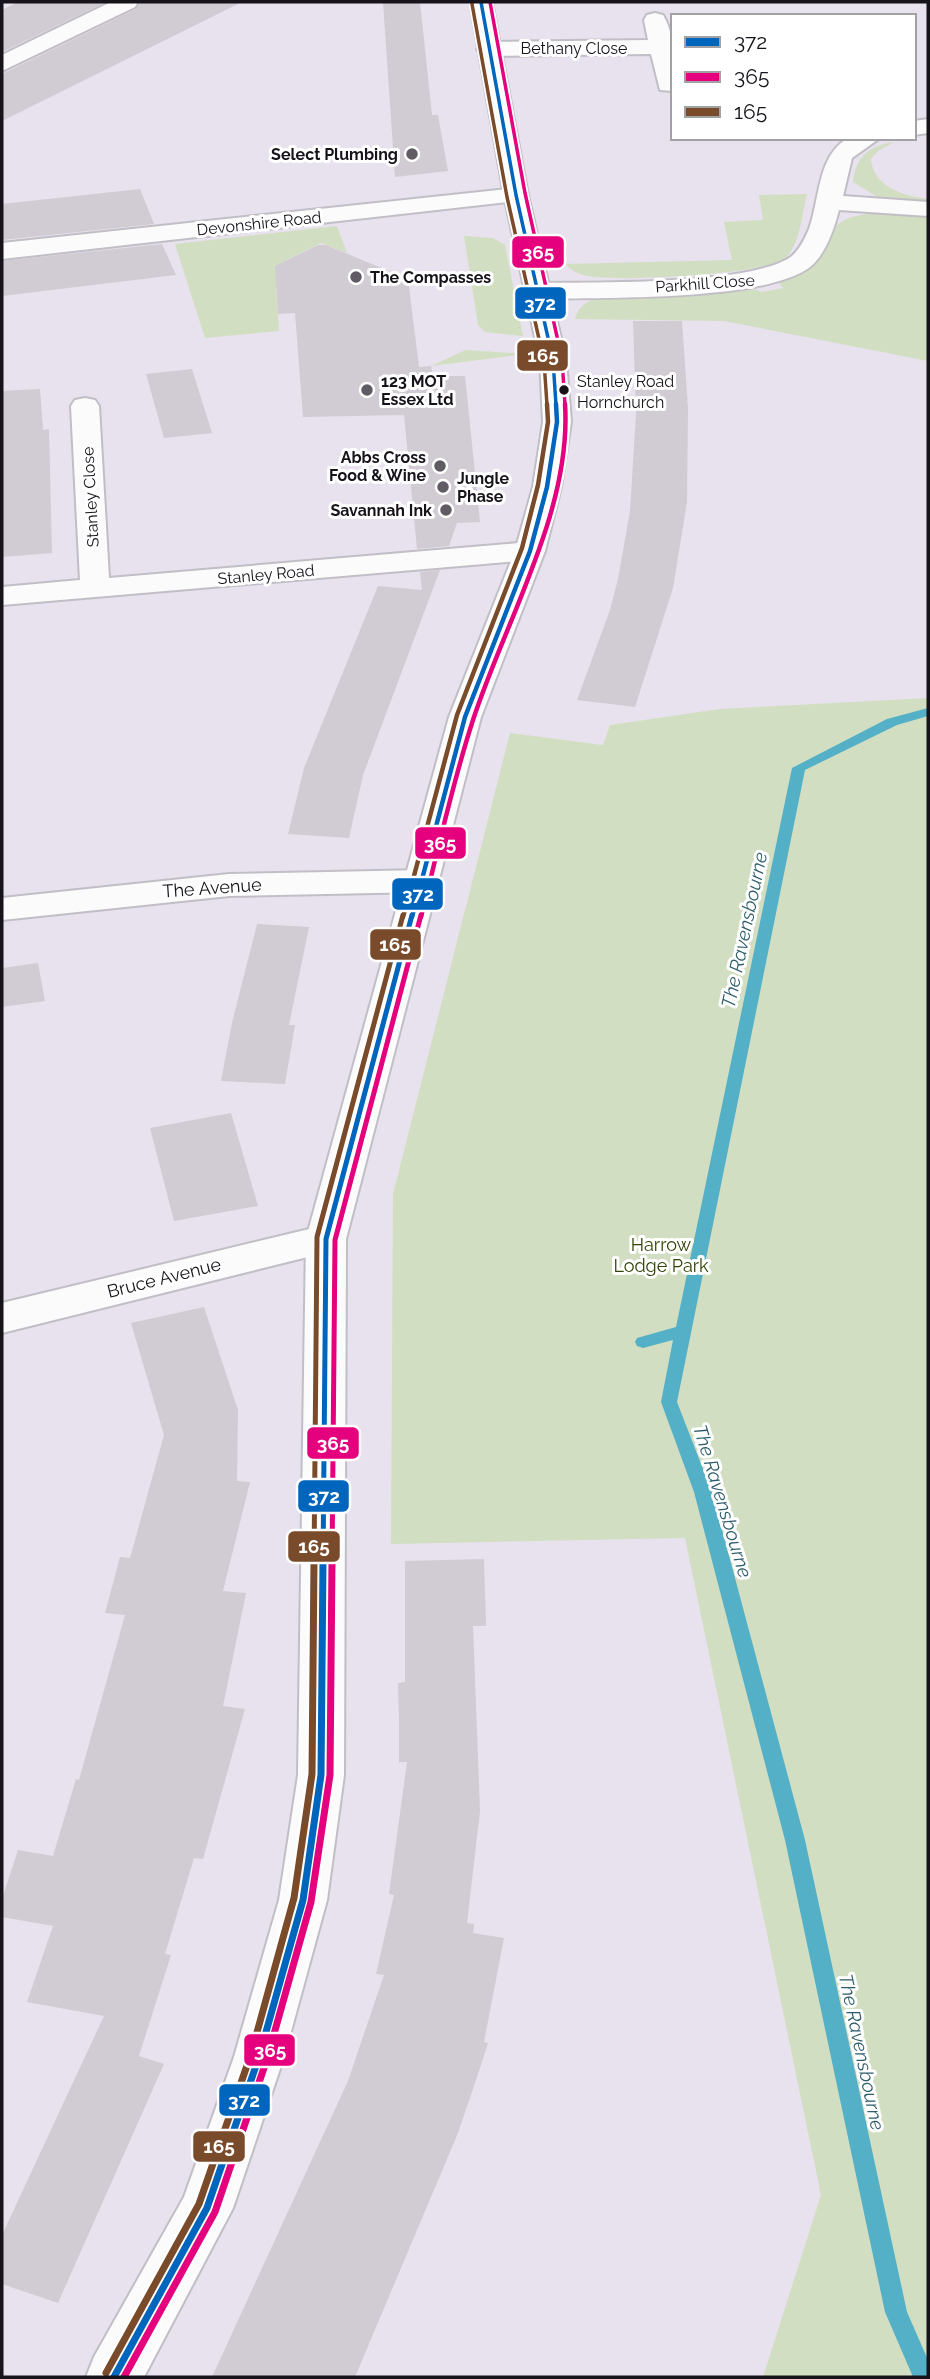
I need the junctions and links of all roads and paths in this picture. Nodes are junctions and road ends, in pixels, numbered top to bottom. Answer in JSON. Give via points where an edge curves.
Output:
{"nodes":[{"id":1,"x":127,"y":2,"type":"edge"},
{"id":2,"x":481,"y":2,"type":"edge"},
{"id":3,"x":655,"y":20,"type":"dead end"},
{"id":4,"x":660,"y":47,"type":"junction"},
{"id":5,"x":488,"y":49,"type":"junction"},
{"id":6,"x":2,"y":64,"type":"edge"},
{"id":7,"x":668,"y":85,"type":"dead end"},
{"id":8,"x":864,"y":140,"type":"edge"},
{"id":9,"x":516,"y":195,"type":"junction"},
{"id":10,"x":829,"y":202,"type":"junction"},
{"id":11,"x":928,"y":209,"type":"edge"},
{"id":12,"x":2,"y":251,"type":"edge"},
{"id":13,"x":538,"y":292,"type":"junction"},
{"id":14,"x":85,"y":406,"type":"dead end"},
{"id":15,"x":530,"y":551,"type":"junction"},
{"id":16,"x":95,"y":588,"type":"junction"},
{"id":17,"x":2,"y":596,"type":"edge"},
{"id":18,"x":424,"y":881,"type":"junction"},
{"id":19,"x":2,"y":909,"type":"edge"},
{"id":20,"x":326,"y":1239,"type":"junction"},
{"id":21,"x":2,"y":1318,"type":"edge"},
{"id":22,"x":114,"y":2377,"type":"edge"}],
"edges":[{"from":1,"to":6,"type":"street"},
{"from":2,"to":5,"type":"street"},
{"from":3,"to":4,"type":"street"},
{"from":4,"to":5,"type":"street","name":"Bethany Close"},
{"from":4,"to":7,"type":"street"},
{"from":5,"to":9,"type":"street"},
{"from":8,"to":10,"type":"street","name":"Parkhill Close","via":[[845,150],[838,161]]},
{"from":9,"to":12,"type":"street","name":"Devonshire Road"},
{"from":9,"to":13,"type":"street"},
{"from":10,"to":11,"type":"street"},
{"from":10,"to":13,"type":"street","name":"Parkhill Close","via":[[807,256],[779,274],[759,280]]},
{"from":13,"to":15,"type":"street","via":[[554,360],[557,422],[547,487]]},
{"from":14,"to":16,"type":"street","name":"Stanley Close"},
{"from":15,"to":16,"type":"street","name":"Stanley Road"},
{"from":15,"to":18,"type":"street","via":[[465,717]]},
{"from":16,"to":17,"type":"street","name":"Stanley Road"},
{"from":18,"to":19,"type":"street","name":"The Avenue","via":[[229,885]]},
{"from":18,"to":20,"type":"street"},
{"from":20,"to":21,"type":"street","name":"Bruce Avenue"},
{"from":20,"to":22,"type":"street","via":[[321,1775],[303,1900],[259,2057],[207,2208]]}]}
